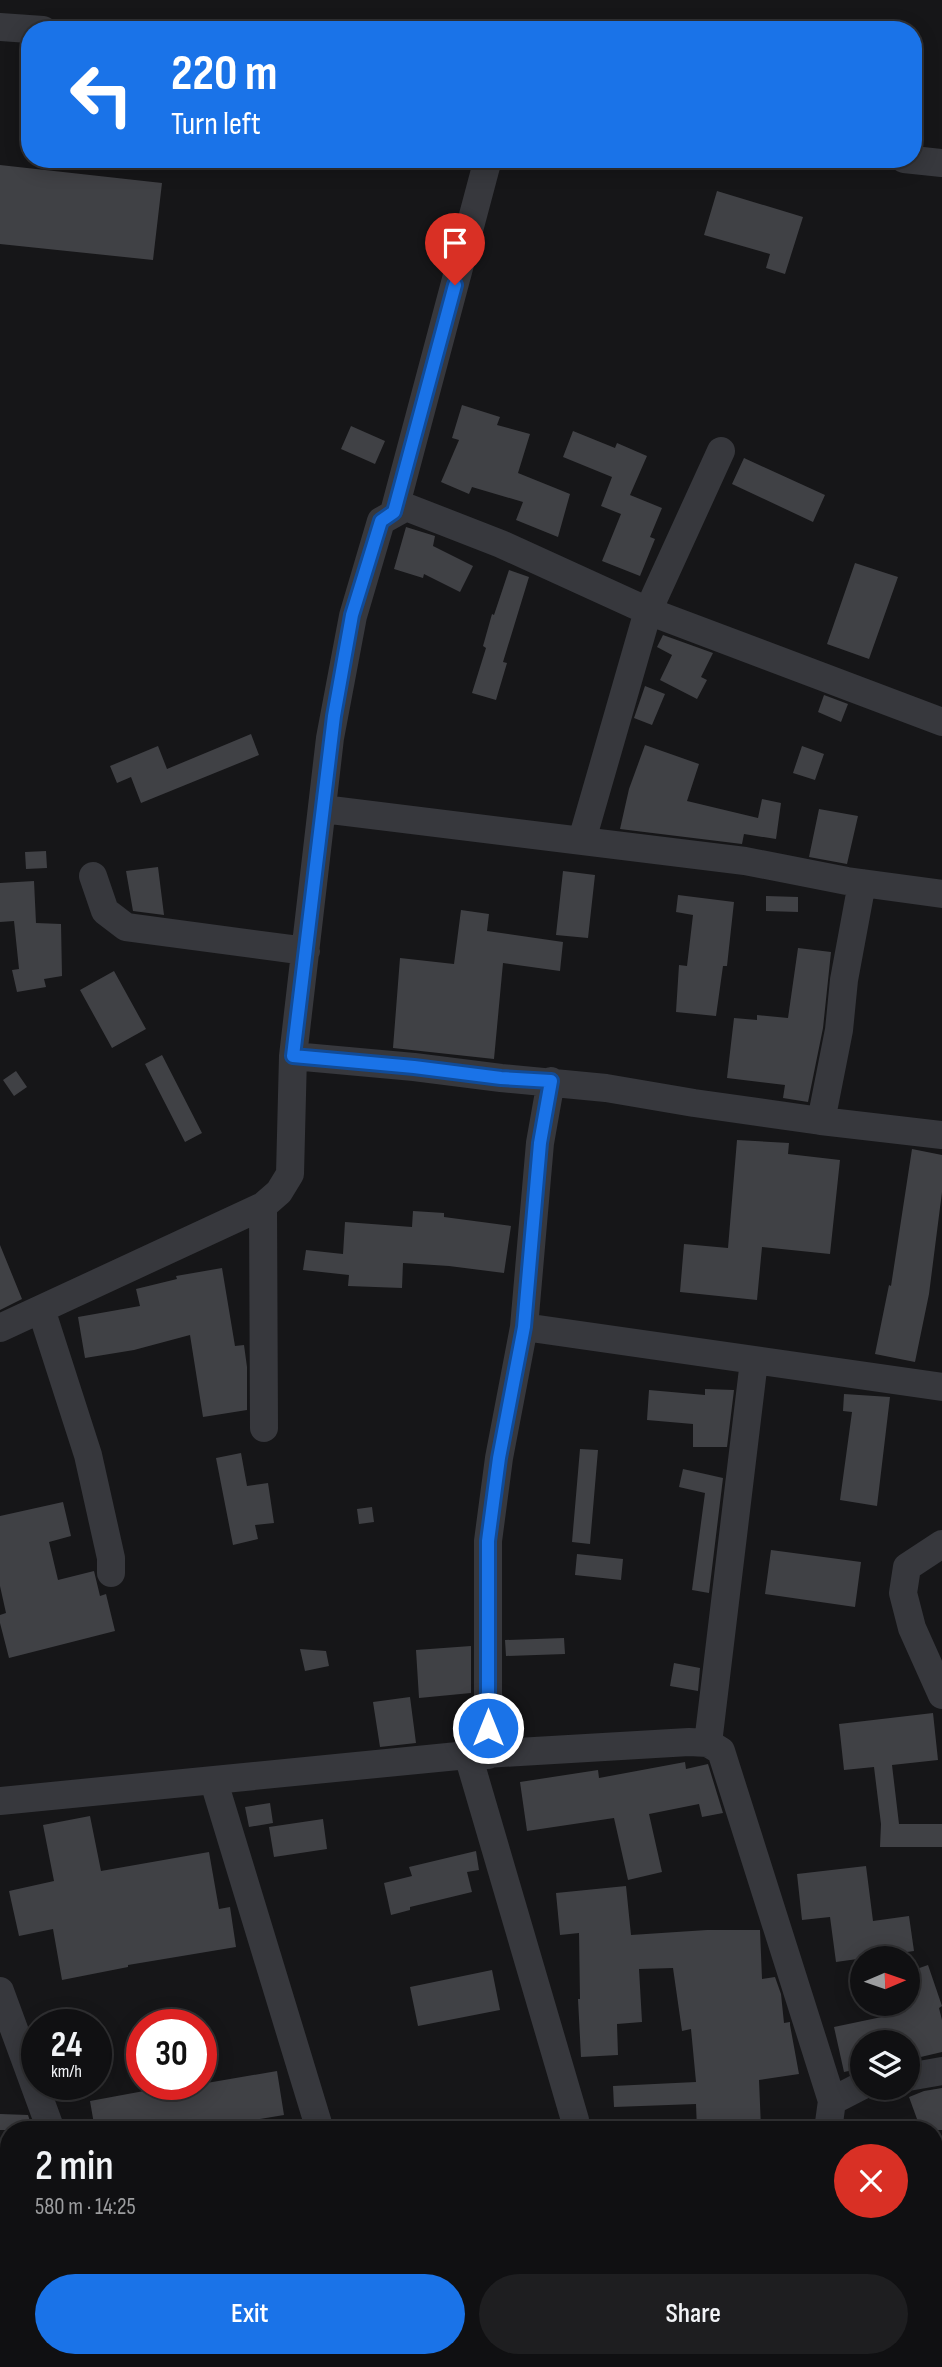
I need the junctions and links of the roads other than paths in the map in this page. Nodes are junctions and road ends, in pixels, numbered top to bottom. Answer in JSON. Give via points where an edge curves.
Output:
{"nodes":[{"id":1,"x":0,"y":27,"type":"edge"},
{"id":2,"x":21,"y":28,"type":"edge"},
{"id":3,"x":922,"y":161,"type":"edge"},
{"id":4,"x":942,"y":163,"type":"edge"},
{"id":5,"x":486,"y":168,"type":"edge"},
{"id":6,"x":721,"y":451,"type":"dead end"},
{"id":7,"x":394,"y":512,"type":"junction"},
{"id":8,"x":648,"y":611,"type":"junction"},
{"id":9,"x":942,"y":722,"type":"edge"},
{"id":10,"x":323,"y":808,"type":"junction"},
{"id":11,"x":582,"y":840,"type":"junction"},
{"id":12,"x":93,"y":876,"type":"dead end"},
{"id":13,"x":862,"y":883,"type":"junction"},
{"id":14,"x":942,"y":894,"type":"edge"},
{"id":15,"x":306,"y":951,"type":"junction"},
{"id":16,"x":293,"y":1056,"type":"junction"},
{"id":17,"x":551,"y":1081,"type":"junction"},
{"id":18,"x":821,"y":1121,"type":"junction"},
{"id":19,"x":942,"y":1135,"type":"edge"},
{"id":20,"x":263,"y":1206,"type":"junction"},
{"id":21,"x":41,"y":1309,"type":"junction"},
{"id":22,"x":524,"y":1327,"type":"junction"},
{"id":23,"x":0,"y":1328,"type":"edge"},
{"id":24,"x":754,"y":1360,"type":"junction"},
{"id":25,"x":942,"y":1387,"type":"edge"},
{"id":26,"x":264,"y":1428,"type":"dead end"},
{"id":27,"x":942,"y":1544,"type":"edge"},
{"id":28,"x":111,"y":1573,"type":"dead end"},
{"id":29,"x":942,"y":1695,"type":"edge"},
{"id":30,"x":708,"y":1744,"type":"junction"},
{"id":31,"x":478,"y":1755,"type":"junction"},
{"id":32,"x":214,"y":1782,"type":"junction"},
{"id":33,"x":0,"y":1801,"type":"edge"},
{"id":34,"x":0,"y":1991,"type":"edge"},
{"id":35,"x":942,"y":2071,"type":"edge"},
{"id":36,"x":920,"y":2075,"type":"edge"},
{"id":37,"x":850,"y":2091,"type":"edge"},
{"id":38,"x":832,"y":2101,"type":"junction"},
{"id":39,"x":48,"y":2121,"type":"edge"},
{"id":40,"x":317,"y":2121,"type":"edge"},
{"id":41,"x":575,"y":2121,"type":"edge"},
{"id":42,"x":829,"y":2121,"type":"edge"}],
"edges":[{"from":1,"to":2,"type":"street"},
{"from":3,"to":4,"type":"street"},
{"from":5,"to":7,"type":"street"},
{"from":6,"to":8,"type":"street"},
{"from":7,"to":8,"type":"street","via":[[406,508],[501,544]]},
{"from":7,"to":10,"type":"street","via":[[381,521],[352,615]]},
{"from":8,"to":9,"type":"street"},
{"from":8,"to":11,"type":"street"},
{"from":10,"to":11,"type":"street"},
{"from":10,"to":15,"type":"street"},
{"from":11,"to":13,"type":"street","via":[[745,861]]},
{"from":12,"to":15,"type":"street","via":[[105,911],[126,927]]},
{"from":13,"to":14,"type":"street"},
{"from":13,"to":18,"type":"street"},
{"from":15,"to":16,"type":"street"},
{"from":16,"to":17,"type":"street"},
{"from":16,"to":20,"type":"street","via":[[290,1174]]},
{"from":17,"to":18,"type":"street"},
{"from":17,"to":22,"type":"street","via":[[540,1143]]},
{"from":18,"to":19,"type":"street"},
{"from":20,"to":21,"type":"street"},
{"from":20,"to":26,"type":"street"},
{"from":21,"to":23,"type":"street"},
{"from":21,"to":28,"type":"street","via":[[88,1455]]},
{"from":22,"to":24,"type":"street"},
{"from":22,"to":31,"type":"street","via":[[488,1541]]},
{"from":24,"to":25,"type":"street"},
{"from":24,"to":30,"type":"street"},
{"from":27,"to":29,"type":"street","via":[[907,1567],[903,1593],[912,1628]]},
{"from":30,"to":31,"type":"street"},
{"from":30,"to":38,"type":"street","via":[[721,1751]]},
{"from":31,"to":32,"type":"street"},
{"from":31,"to":41,"type":"street"},
{"from":32,"to":33,"type":"street"},
{"from":32,"to":40,"type":"street"},
{"from":34,"to":39,"type":"street"},
{"from":35,"to":36,"type":"street"},
{"from":37,"to":38,"type":"street"},
{"from":38,"to":42,"type":"street"}]}
